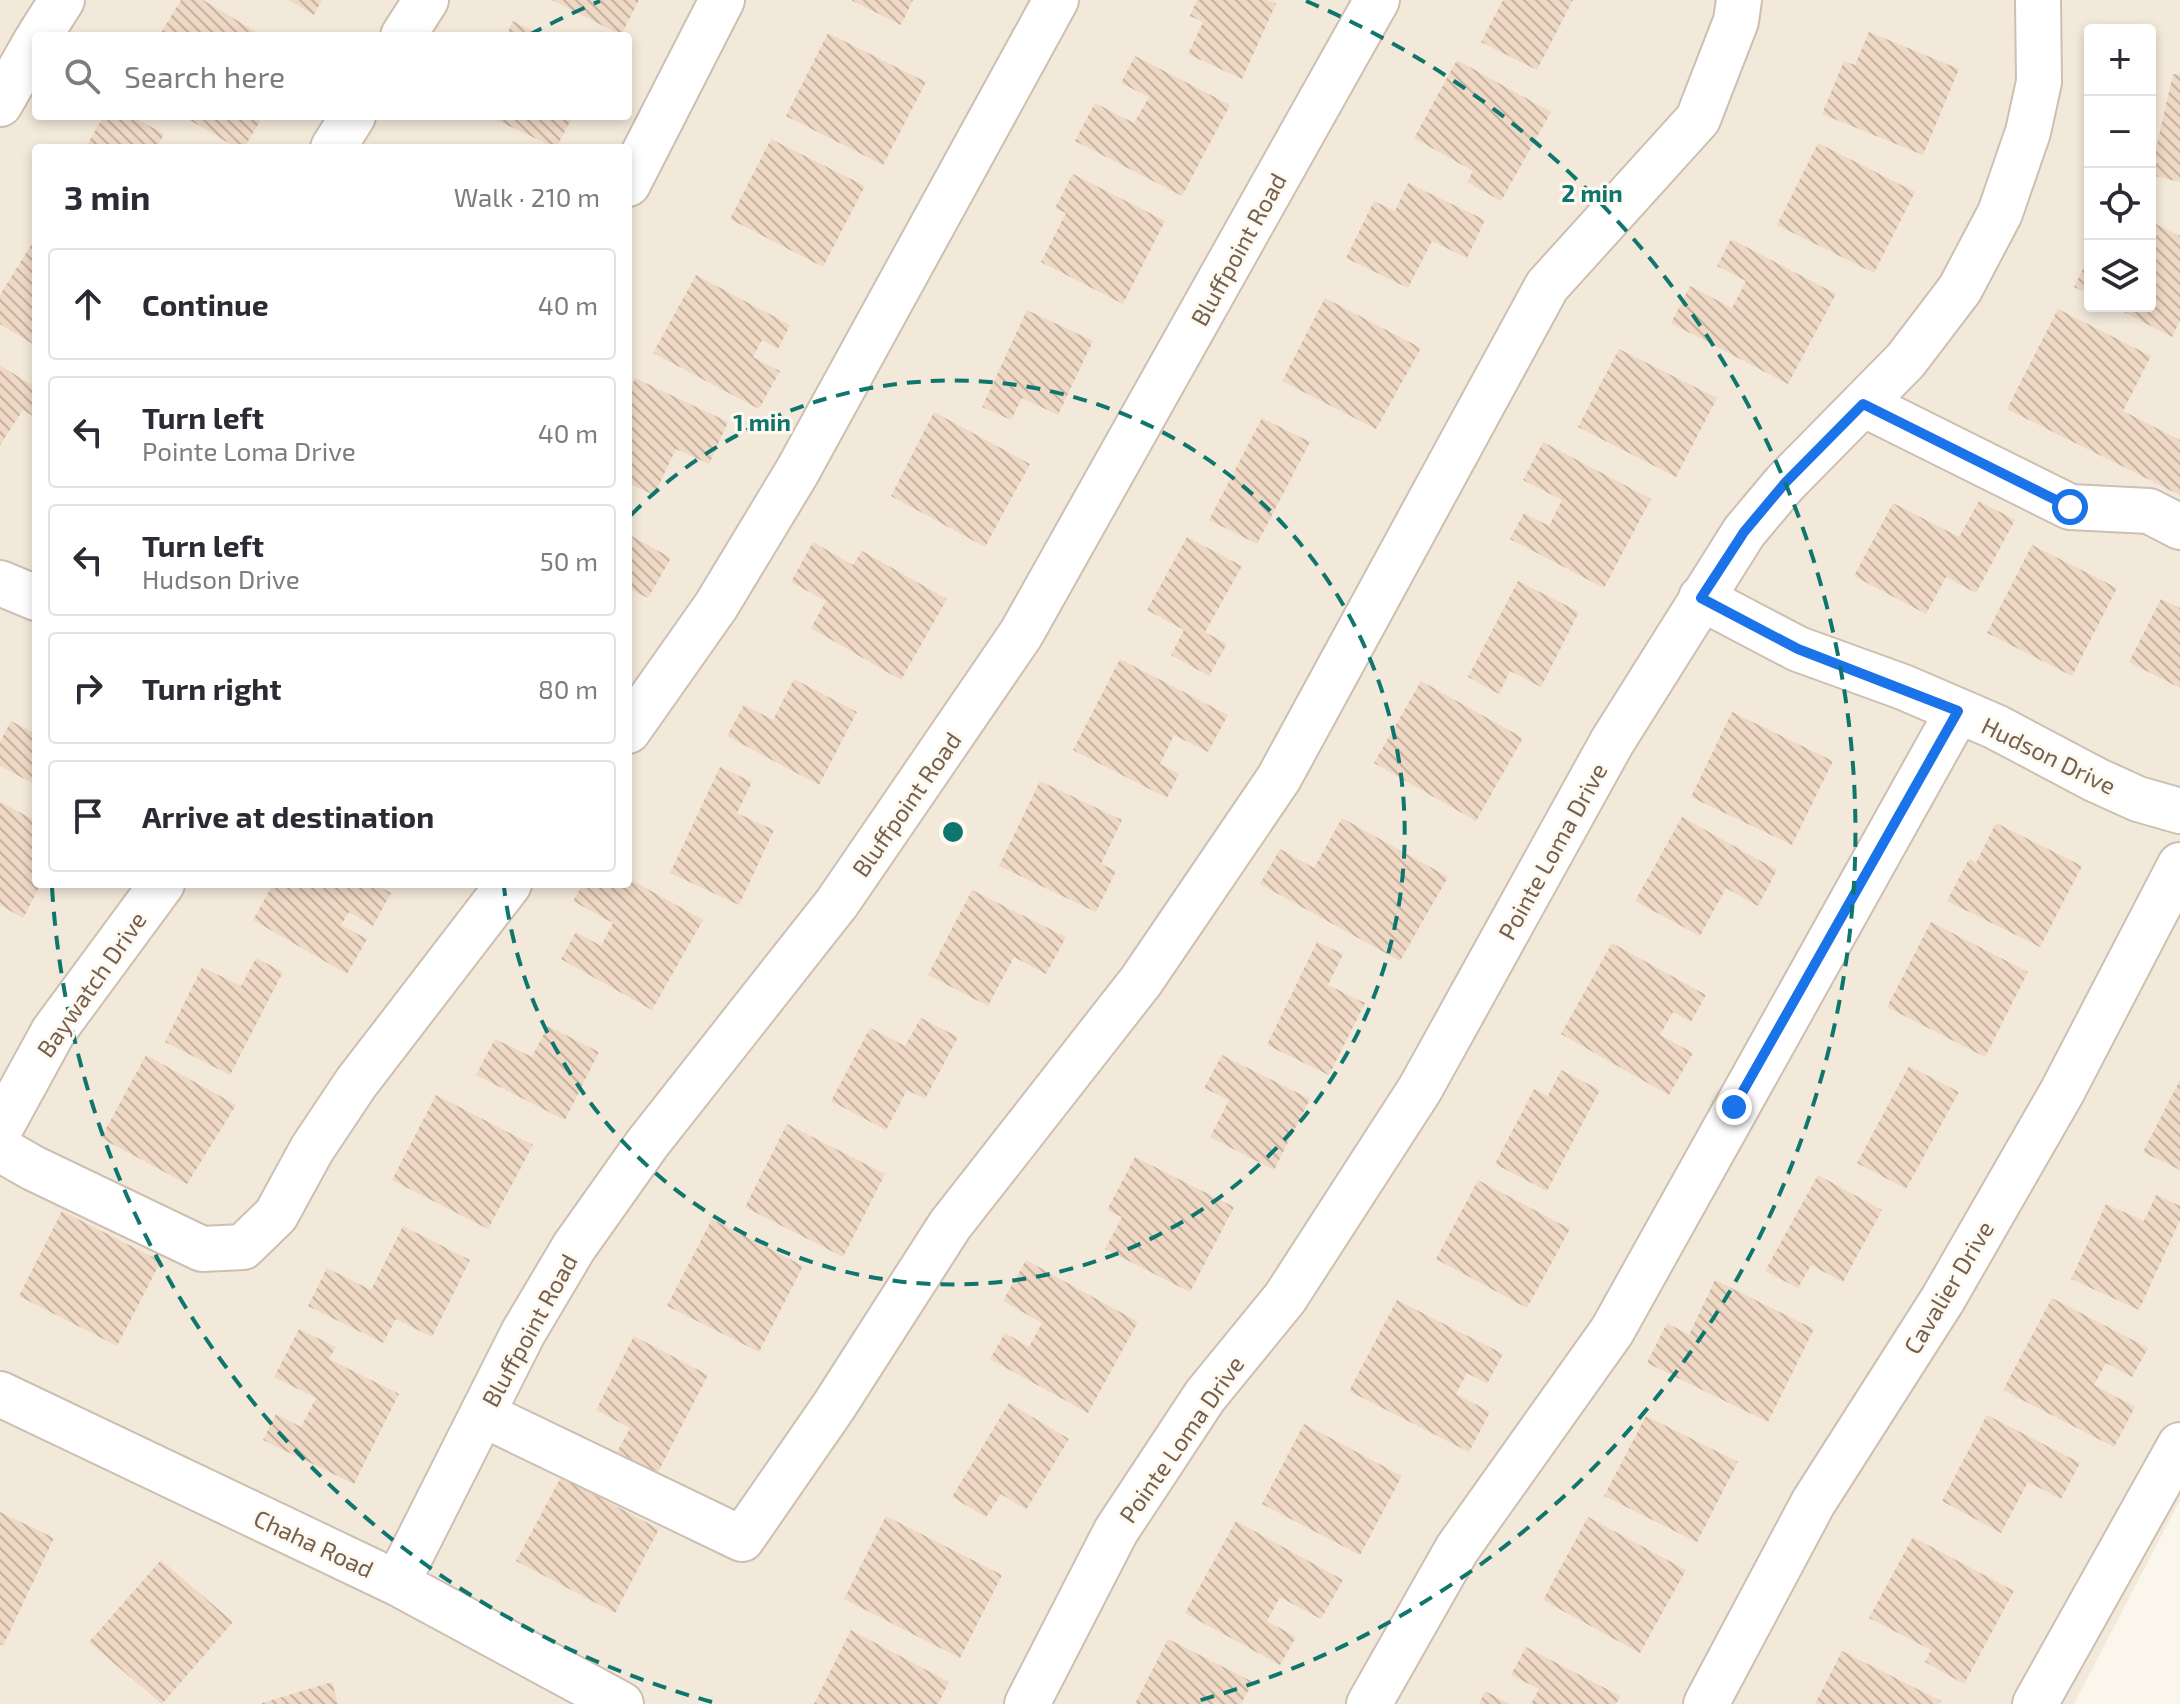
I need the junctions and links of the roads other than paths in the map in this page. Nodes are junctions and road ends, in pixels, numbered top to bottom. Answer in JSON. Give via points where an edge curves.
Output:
{"nodes":[{"id":1,"x":62,"y":0,"type":"edge"},
{"id":2,"x":426,"y":0,"type":"edge"},
{"id":3,"x":722,"y":0,"type":"edge"},
{"id":4,"x":1056,"y":0,"type":"edge"},
{"id":5,"x":1377,"y":0,"type":"edge"},
{"id":6,"x":1739,"y":0,"type":"edge"},
{"id":7,"x":2038,"y":0,"type":"edge"},
{"id":8,"x":42,"y":32,"type":"edge"},
{"id":9,"x":406,"y":32,"type":"edge"},
{"id":10,"x":32,"y":48,"type":"edge"},
{"id":11,"x":0,"y":104,"type":"edge"},
{"id":12,"x":350,"y":120,"type":"edge"},
{"id":13,"x":336,"y":144,"type":"edge"},
{"id":14,"x":632,"y":176,"type":"edge"},
{"id":15,"x":1863,"y":404,"type":"junction"},
{"id":16,"x":2180,"y":527,"type":"edge"},
{"id":17,"x":0,"y":583,"type":"edge"},
{"id":18,"x":32,"y":596,"type":"edge"},
{"id":19,"x":1701,"y":598,"type":"junction"},
{"id":20,"x":1958,"y":711,"type":"junction"},
{"id":21,"x":632,"y":725,"type":"edge"},
{"id":22,"x":2180,"y":811,"type":"edge"},
{"id":23,"x":2180,"y":865,"type":"edge"},
{"id":24,"x":159,"y":888,"type":"edge"},
{"id":25,"x":506,"y":888,"type":"edge"},
{"id":26,"x":0,"y":1129,"type":"edge"},
{"id":27,"x":0,"y":1149,"type":"edge"},
{"id":28,"x":0,"y":1394,"type":"edge"},
{"id":29,"x":482,"y":1414,"type":"junction"},
{"id":30,"x":2180,"y":1445,"type":"edge"},
{"id":31,"x":397,"y":1583,"type":"junction"},
{"id":32,"x":621,"y":1704,"type":"edge"},
{"id":33,"x":1027,"y":1704,"type":"edge"},
{"id":34,"x":1369,"y":1704,"type":"edge"},
{"id":35,"x":1706,"y":1704,"type":"edge"},
{"id":36,"x":2035,"y":1704,"type":"edge"}],
"edges":[{"from":1,"to":8,"type":"street"},
{"from":2,"to":9,"type":"street"},
{"from":3,"to":14,"type":"street"},
{"from":4,"to":21,"type":"street","via":[[797,472],[716,606]]},
{"from":5,"to":29,"type":"street","name":"Bluffpoint Road","via":[[1021,634],[837,903],[647,1144],[574,1247]]},
{"from":6,"to":29,"type":"street","via":[[1736,21],[1698,119],[1547,286],[1279,778],[1141,981],[950,1225],[742,1539]]},
{"from":7,"to":15,"type":"street","name":"Pointe Loma Drive","via":[[2039,82],[2000,213],[1960,289],[1906,360]]},
{"from":10,"to":11,"type":"street"},
{"from":12,"to":13,"type":"street"},
{"from":15,"to":16,"type":"street","via":[[2070,507],[2149,511]]},
{"from":15,"to":19,"type":"street","name":"Pointe Loma Drive","via":[[1765,507]]},
{"from":17,"to":18,"type":"street"},
{"from":19,"to":20,"type":"street","name":"Hudson Drive","via":[[1798,649]]},
{"from":19,"to":33,"type":"street","name":"Pointe Loma Drive","via":[[1612,742],[1420,1089],[1285,1298],[1205,1396],[1116,1531]]},
{"from":20,"to":22,"type":"street","name":"Hudson Drive","via":[[2138,799]]},
{"from":20,"to":34,"type":"street","via":[[1612,1331],[1457,1549]]},
{"from":23,"to":35,"type":"street","name":"Cavalier Drive","via":[[2062,1092],[1943,1299],[1813,1503]]},
{"from":24,"to":26,"type":"street","name":"Baywatch Drive","via":[[53,1032]]},
{"from":25,"to":27,"type":"street","via":[[356,1083],[276,1215],[243,1247],[202,1249]]},
{"from":28,"to":31,"type":"street","name":"Chaha Road"},
{"from":29,"to":31,"type":"street","name":"Bluffpoint Road"},
{"from":30,"to":36,"type":"street"},
{"from":31,"to":32,"type":"street","name":"Chaha Road"}]}
